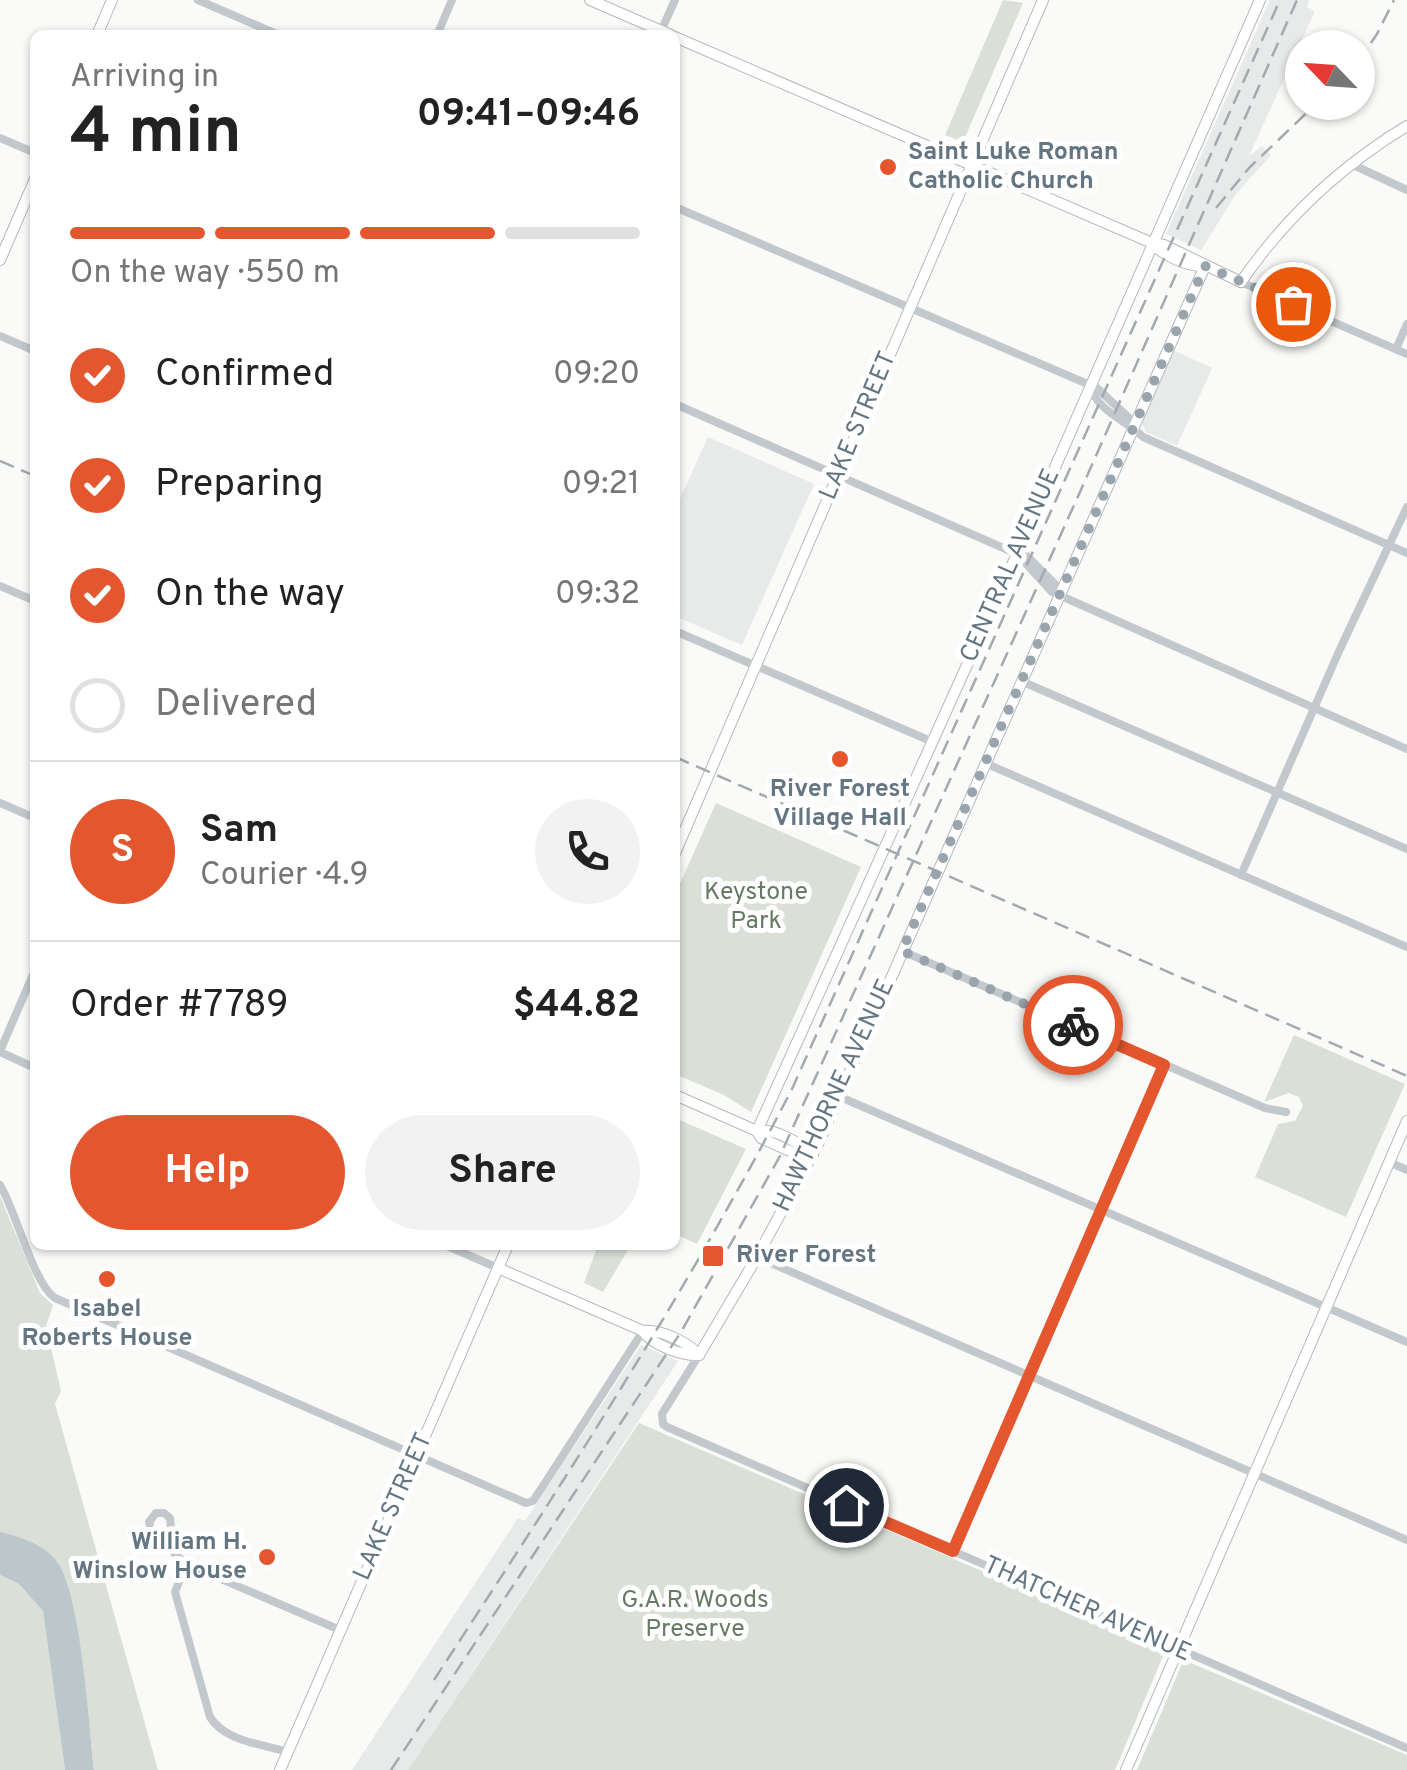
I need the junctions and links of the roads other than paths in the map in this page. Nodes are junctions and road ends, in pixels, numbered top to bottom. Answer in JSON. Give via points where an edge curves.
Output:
{"nodes":[{"id":1,"x":112,"y":0,"type":"edge"},
{"id":2,"x":198,"y":0,"type":"edge"},
{"id":3,"x":452,"y":0,"type":"edge"},
{"id":4,"x":590,"y":0,"type":"edge"},
{"id":5,"x":675,"y":0,"type":"edge"},
{"id":6,"x":1043,"y":0,"type":"edge"},
{"id":7,"x":1260,"y":0,"type":"edge"},
{"id":8,"x":99,"y":30,"type":"edge"},
{"id":9,"x":267,"y":30,"type":"edge"},
{"id":10,"x":439,"y":30,"type":"edge"},
{"id":11,"x":660,"y":30,"type":"edge"},
{"id":12,"x":670,"y":30,"type":"edge"},
{"id":13,"x":680,"y":39,"type":"edge"},
{"id":14,"x":1407,"y":126,"type":"edge"},
{"id":15,"x":0,"y":138,"type":"edge"},
{"id":16,"x":30,"y":152,"type":"edge"},
{"id":17,"x":1351,"y":164,"type":"junction"},
{"id":18,"x":972,"y":166,"type":"junction"},
{"id":19,"x":1407,"y":190,"type":"edge"},
{"id":20,"x":30,"y":191,"type":"edge"},
{"id":21,"x":680,"y":208,"type":"edge"},
{"id":22,"x":1152,"y":243,"type":"junction"},
{"id":23,"x":0,"y":260,"type":"edge"},
{"id":24,"x":1205,"y":266,"type":"junction"},
{"id":25,"x":1241,"y":282,"type":"junction"},
{"id":26,"x":910,"y":308,"type":"junction"},
{"id":27,"x":1407,"y":324,"type":"edge"},
{"id":28,"x":0,"y":336,"type":"edge"},
{"id":29,"x":30,"y":349,"type":"edge"},
{"id":30,"x":1396,"y":349,"type":"junction"},
{"id":31,"x":1407,"y":354,"type":"edge"},
{"id":32,"x":1090,"y":387,"type":"junction"},
{"id":33,"x":680,"y":406,"type":"edge"},
{"id":34,"x":1134,"y":428,"type":"junction"},
{"id":35,"x":838,"y":475,"type":"junction"},
{"id":36,"x":1407,"y":507,"type":"edge"},
{"id":37,"x":1389,"y":546,"type":"junction"},
{"id":38,"x":1017,"y":554,"type":"junction"},
{"id":39,"x":1407,"y":554,"type":"edge"},
{"id":40,"x":0,"y":586,"type":"edge"},
{"id":41,"x":1060,"y":594,"type":"junction"},
{"id":42,"x":30,"y":600,"type":"edge"},
{"id":43,"x":680,"y":632,"type":"edge"},
{"id":44,"x":756,"y":666,"type":"junction"},
{"id":45,"x":1021,"y":681,"type":"junction"},
{"id":46,"x":1314,"y":709,"type":"junction"},
{"id":47,"x":933,"y":742,"type":"junction"},
{"id":48,"x":1407,"y":749,"type":"edge"},
{"id":49,"x":984,"y":763,"type":"junction"},
{"id":50,"x":1278,"y":792,"type":"junction"},
{"id":51,"x":0,"y":803,"type":"edge"},
{"id":52,"x":30,"y":816,"type":"edge"},
{"id":53,"x":680,"y":841,"type":"edge"},
{"id":54,"x":1407,"y":849,"type":"edge"},
{"id":55,"x":1241,"y":875,"type":"junction"},
{"id":56,"x":1407,"y":947,"type":"edge"},
{"id":57,"x":902,"y":951,"type":"junction"},
{"id":58,"x":30,"y":982,"type":"edge"},
{"id":59,"x":0,"y":1052,"type":"edge"},
{"id":60,"x":1164,"y":1065,"type":"junction"},
{"id":61,"x":30,"y":1066,"type":"edge"},
{"id":62,"x":838,"y":1096,"type":"junction"},
{"id":63,"x":680,"y":1097,"type":"edge"},
{"id":64,"x":1286,"y":1112,"type":"dead end"},
{"id":65,"x":1407,"y":1120,"type":"edge"},
{"id":66,"x":757,"y":1131,"type":"junction"},
{"id":67,"x":813,"y":1155,"type":"junction"},
{"id":68,"x":1389,"y":1162,"type":"junction"},
{"id":69,"x":1407,"y":1170,"type":"edge"},
{"id":70,"x":0,"y":1186,"type":"edge"},
{"id":71,"x":1102,"y":1210,"type":"junction"},
{"id":72,"x":456,"y":1250,"type":"edge"},
{"id":73,"x":506,"y":1250,"type":"edge"},
{"id":74,"x":757,"y":1258,"type":"junction"},
{"id":75,"x":498,"y":1268,"type":"junction"},
{"id":76,"x":1326,"y":1307,"type":"junction"},
{"id":77,"x":643,"y":1331,"type":"junction"},
{"id":78,"x":1407,"y":1342,"type":"edge"},
{"id":79,"x":699,"y":1355,"type":"junction"},
{"id":80,"x":1029,"y":1376,"type":"junction"},
{"id":81,"x":662,"y":1418,"type":"joint"},
{"id":82,"x":416,"y":1456,"type":"junction"},
{"id":83,"x":1254,"y":1474,"type":"junction"},
{"id":84,"x":167,"y":1533,"type":"dead end"},
{"id":85,"x":1407,"y":1540,"type":"edge"},
{"id":86,"x":953,"y":1551,"type":"junction"},
{"id":87,"x":186,"y":1564,"type":"junction"},
{"id":88,"x":340,"y":1630,"type":"junction"},
{"id":89,"x":1177,"y":1649,"type":"junction"},
{"id":90,"x":1407,"y":1748,"type":"edge"},
{"id":91,"x":288,"y":1752,"type":"junction"},
{"id":92,"x":280,"y":1770,"type":"edge"},
{"id":93,"x":1126,"y":1770,"type":"edge"}],
"edges":[{"from":1,"to":8,"type":"street"},
{"from":2,"to":9,"type":"street"},
{"from":3,"to":10,"type":"street"},
{"from":4,"to":11,"type":"street"},
{"from":5,"to":12,"type":"street"},
{"from":6,"to":18,"type":"street","name":"LAKE STREET"},
{"from":7,"to":22,"type":"street","name":"CENTRAL AVENUE"},
{"from":13,"to":18,"type":"street"},
{"from":14,"to":17,"type":"street"},
{"from":15,"to":16,"type":"street"},
{"from":17,"to":19,"type":"street"},
{"from":17,"to":25,"type":"street","via":[[1296,213]]},
{"from":18,"to":22,"type":"street"},
{"from":18,"to":26,"type":"street","name":"LAKE STREET"},
{"from":20,"to":23,"type":"street"},
{"from":21,"to":26,"type":"street"},
{"from":22,"to":24,"type":"street"},
{"from":22,"to":32,"type":"street","name":"CENTRAL AVENUE"},
{"from":24,"to":25,"type":"street"},
{"from":24,"to":34,"type":"street","name":"HAWTHORNE AVENUE"},
{"from":25,"to":30,"type":"street"},
{"from":26,"to":32,"type":"street"},
{"from":26,"to":35,"type":"street","name":"LAKE STREET"},
{"from":27,"to":30,"type":"street"},
{"from":28,"to":29,"type":"street"},
{"from":30,"to":31,"type":"street"},
{"from":32,"to":34,"type":"street"},
{"from":32,"to":38,"type":"street","name":"CENTRAL AVENUE"},
{"from":33,"to":35,"type":"street"},
{"from":34,"to":37,"type":"street"},
{"from":34,"to":41,"type":"street","name":"HAWTHORNE AVENUE"},
{"from":35,"to":38,"type":"street"},
{"from":35,"to":44,"type":"street","name":"LAKE STREET"},
{"from":36,"to":37,"type":"street"},
{"from":37,"to":39,"type":"street"},
{"from":37,"to":46,"type":"street"},
{"from":38,"to":41,"type":"street","via":[[1025,554]]},
{"from":38,"to":47,"type":"street","name":"CENTRAL AVENUE"},
{"from":40,"to":42,"type":"street"},
{"from":41,"to":45,"type":"street","name":"HAWTHORNE AVENUE"},
{"from":41,"to":46,"type":"street"},
{"from":43,"to":44,"type":"street"},
{"from":44,"to":47,"type":"street"},
{"from":44,"to":53,"type":"street","name":"LAKE STREET"},
{"from":45,"to":49,"type":"street","name":"HAWTHORNE AVENUE"},
{"from":45,"to":50,"type":"street"},
{"from":46,"to":48,"type":"street"},
{"from":46,"to":50,"type":"street"},
{"from":47,"to":66,"type":"street","name":"CENTRAL AVENUE"},
{"from":49,"to":55,"type":"street"},
{"from":49,"to":57,"type":"street","name":"HAWTHORNE AVENUE"},
{"from":50,"to":54,"type":"street"},
{"from":50,"to":55,"type":"street"},
{"from":51,"to":52,"type":"street"},
{"from":55,"to":56,"type":"street"},
{"from":57,"to":60,"type":"street"},
{"from":57,"to":62,"type":"street","name":"HAWTHORNE AVENUE"},
{"from":58,"to":59,"type":"street"},
{"from":59,"to":61,"type":"street"},
{"from":60,"to":64,"type":"street"},
{"from":60,"to":71,"type":"street"},
{"from":62,"to":67,"type":"street","name":"HAWTHORNE AVENUE"},
{"from":62,"to":71,"type":"street"},
{"from":63,"to":66,"type":"street"},
{"from":65,"to":68,"type":"street"},
{"from":66,"to":67,"type":"street"},
{"from":67,"to":74,"type":"street","name":"HAWTHORNE AVENUE"},
{"from":68,"to":69,"type":"street"},
{"from":68,"to":76,"type":"street"},
{"from":70,"to":82,"type":"street","via":[[54,1298]]},
{"from":71,"to":76,"type":"street"},
{"from":71,"to":80,"type":"street"},
{"from":72,"to":75,"type":"street"},
{"from":73,"to":75,"type":"street","name":"LAKE STREET"},
{"from":74,"to":79,"type":"street","name":"HAWTHORNE AVENUE"},
{"from":74,"to":80,"type":"street"},
{"from":75,"to":77,"type":"street"},
{"from":75,"to":82,"type":"street","name":"LAKE STREET"},
{"from":76,"to":78,"type":"street"},
{"from":76,"to":83,"type":"street"},
{"from":77,"to":79,"type":"street","via":[[688,1356]]},
{"from":77,"to":82,"type":"street","via":[[529,1503]]},
{"from":79,"to":81,"type":"street","name":"HAWTHORNE AVENUE"},
{"from":80,"to":83,"type":"street"},
{"from":80,"to":86,"type":"street"},
{"from":81,"to":86,"type":"street","name":"THATCHER AVENUE","via":[[667,1428]]},
{"from":82,"to":88,"type":"street","name":"LAKE STREET"},
{"from":83,"to":85,"type":"street"},
{"from":83,"to":89,"type":"street"},
{"from":84,"to":87,"type":"street"},
{"from":86,"to":89,"type":"street","name":"THATCHER AVENUE"},
{"from":87,"to":88,"type":"street"},
{"from":87,"to":91,"type":"street","via":[[175,1592],[210,1717],[232,1736]]},
{"from":88,"to":91,"type":"street","name":"LAKE STREET"},
{"from":89,"to":90,"type":"street","name":"THATCHER AVENUE"},
{"from":89,"to":93,"type":"street"},
{"from":91,"to":92,"type":"street","name":"LAKE STREET"}]}
